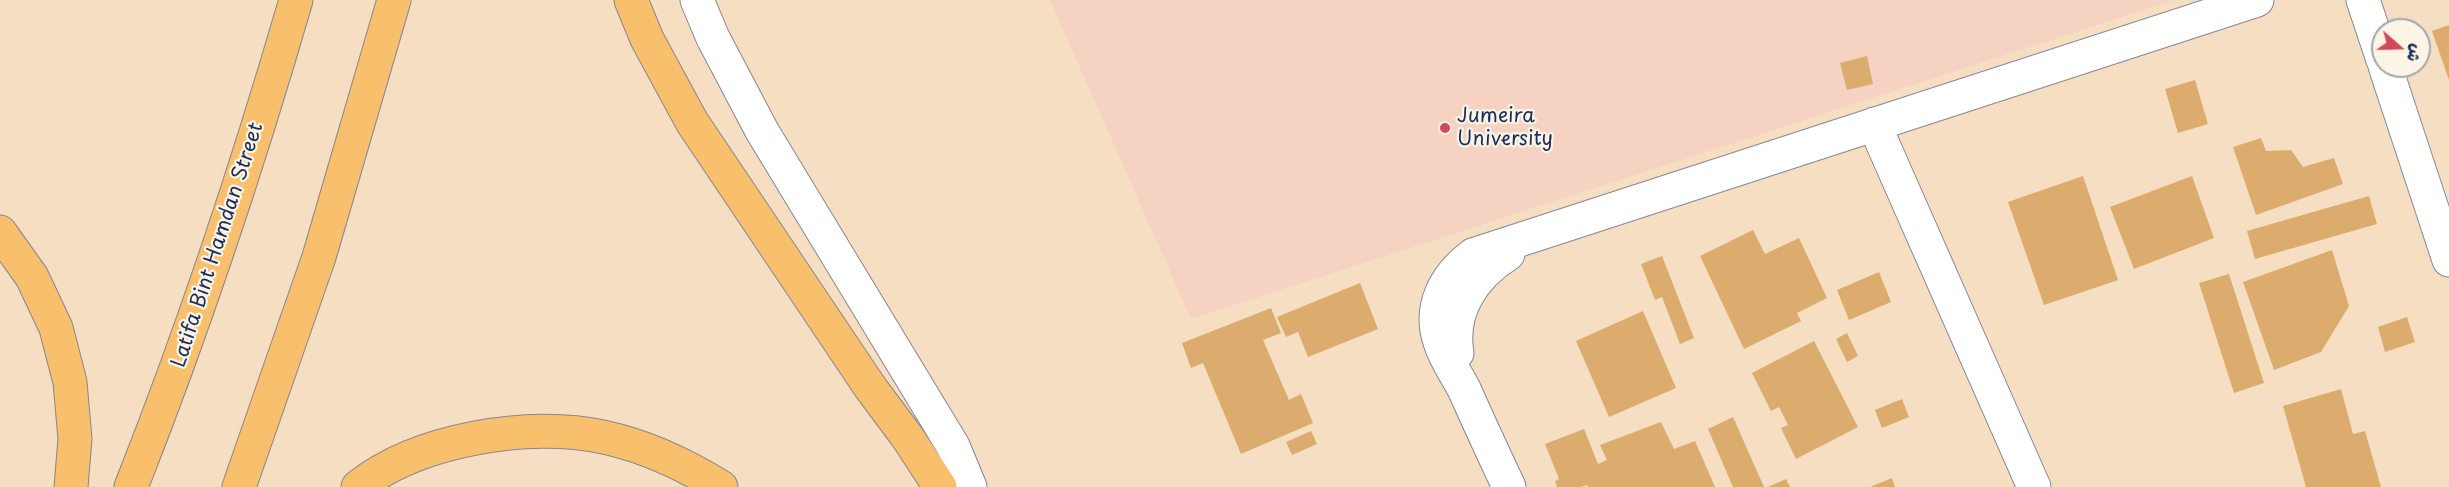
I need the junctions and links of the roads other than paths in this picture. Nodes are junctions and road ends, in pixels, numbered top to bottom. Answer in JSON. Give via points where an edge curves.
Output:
{"nodes":[{"id":1,"x":296,"y":0,"type":"edge"},
{"id":2,"x":394,"y":0,"type":"edge"},
{"id":3,"x":631,"y":0,"type":"edge"},
{"id":4,"x":697,"y":0,"type":"edge"},
{"id":5,"x":2257,"y":0,"type":"edge"},
{"id":6,"x":2363,"y":0,"type":"edge"},
{"id":7,"x":2371,"y":24,"type":"edge"},
{"id":8,"x":2389,"y":78,"type":"edge"},
{"id":9,"x":1874,"y":124,"type":"junction"},
{"id":10,"x":0,"y":232,"type":"edge"},
{"id":11,"x":2449,"y":260,"type":"edge"},
{"id":12,"x":70,"y":487,"type":"edge"},
{"id":13,"x":131,"y":487,"type":"edge"},
{"id":14,"x":238,"y":487,"type":"edge"},
{"id":15,"x":358,"y":487,"type":"edge"},
{"id":16,"x":721,"y":487,"type":"edge"},
{"id":17,"x":940,"y":487,"type":"edge"},
{"id":18,"x":970,"y":487,"type":"edge"},
{"id":19,"x":1509,"y":487,"type":"edge"},
{"id":20,"x":2034,"y":487,"type":"edge"}],
"edges":[{"from":1,"to":13,"type":"main road","name":"Latifa Bint Hamdan Street","via":[[219,244]]},
{"from":2,"to":14,"type":"main road","via":[[319,257]]},
{"from":3,"to":17,"type":"main road","via":[[647,39],[692,122]]},
{"from":4,"to":18,"type":"street","via":[[712,38],[762,131],[953,446]]},
{"from":5,"to":9,"type":"street"},
{"from":6,"to":7,"type":"street"},
{"from":8,"to":11,"type":"street"},
{"from":9,"to":19,"type":"street","via":[[1473,255],[1457,267],[1437,303],[1440,343]]},
{"from":9,"to":20,"type":"street"},
{"from":10,"to":12,"type":"main road","via":[[32,277],[56,328],[70,382],[75,439]]},
{"from":15,"to":16,"type":"main road","via":[[405,459],[453,442],[557,430],[603,436],[648,449]]}]}
